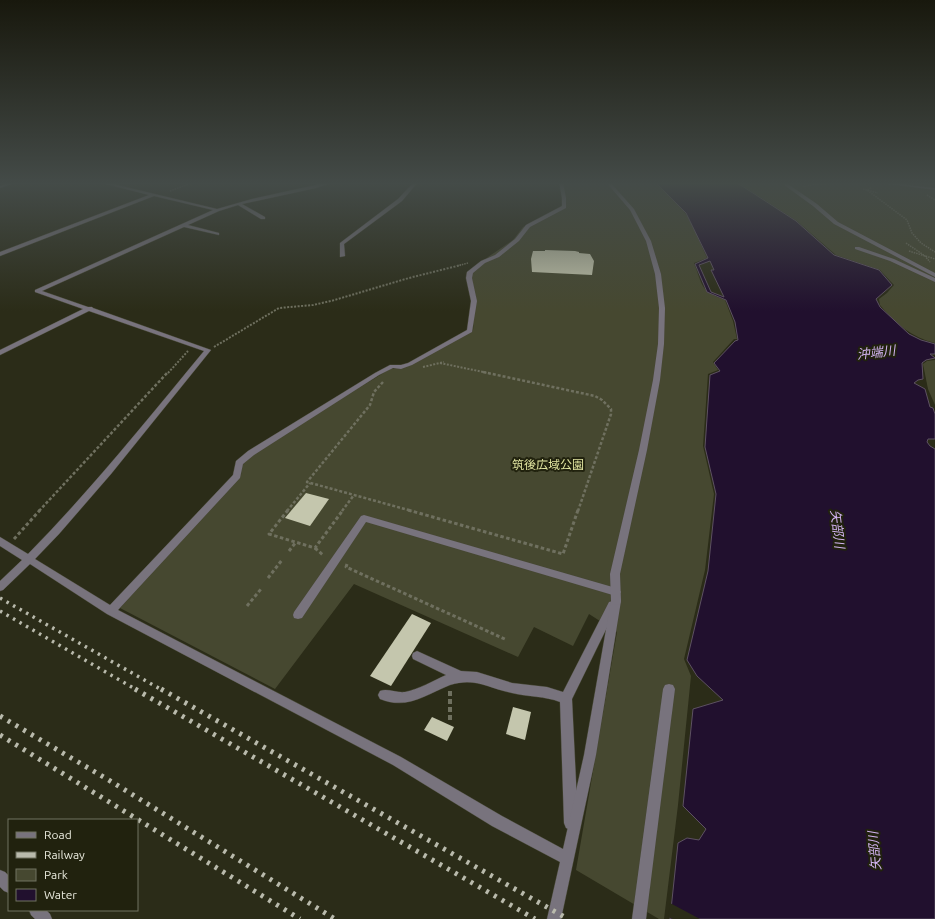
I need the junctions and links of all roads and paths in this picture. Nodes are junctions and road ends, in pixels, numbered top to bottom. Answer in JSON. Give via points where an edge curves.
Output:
{"nodes":[{"id":1,"x":76,"y":225,"type":"edge"},
{"id":2,"x":183,"y":225,"type":"joint"},
{"id":3,"x":368,"y":225,"type":"edge"},
{"id":4,"x":530,"y":225,"type":"edge"},
{"id":5,"x":641,"y":225,"type":"edge"},
{"id":6,"x":838,"y":225,"type":"edge"},
{"id":7,"x":909,"y":225,"type":"edge"},
{"id":8,"x":217,"y":234,"type":"dead end"},
{"id":9,"x":906,"y":243,"type":"dead end"},
{"id":10,"x":857,"y":248,"type":"dead end"},
{"id":11,"x":935,"y":252,"type":"edge"},
{"id":12,"x":0,"y":254,"type":"edge"},
{"id":13,"x":342,"y":256,"type":"dead end"},
{"id":14,"x":935,"y":259,"type":"edge"},
{"id":15,"x":483,"y":262,"type":"junction"},
{"id":16,"x":935,"y":275,"type":"edge"},
{"id":17,"x":935,"y":280,"type":"edge"},
{"id":18,"x":90,"y":308,"type":"junction"},
{"id":19,"x":193,"y":346,"type":"junction"},
{"id":20,"x":208,"y":350,"type":"junction"},
{"id":21,"x":0,"y":353,"type":"edge"},
{"id":22,"x":444,"y":362,"type":"dead end"},
{"id":23,"x":440,"y":363,"type":"junction"},
{"id":24,"x":419,"y":368,"type":"dead end"},
{"id":25,"x":388,"y":378,"type":"dead end"},
{"id":26,"x":310,"y":483,"type":"junction"},
{"id":27,"x":354,"y":495,"type":"junction"},
{"id":28,"x":296,"y":542,"type":"junction"},
{"id":29,"x":6,"y":545,"type":"edge"},
{"id":30,"x":315,"y":548,"type":"junction"},
{"id":31,"x":289,"y":551,"type":"dead end"},
{"id":32,"x":323,"y":555,"type":"dead end"},
{"id":33,"x":27,"y":559,"type":"junction"},
{"id":34,"x":282,"y":560,"type":"dead end"},
{"id":35,"x":347,"y":564,"type":"dead end"},
{"id":36,"x":268,"y":578,"type":"dead end"},
{"id":37,"x":0,"y":587,"type":"edge"},
{"id":38,"x":261,"y":589,"type":"dead end"},
{"id":39,"x":616,"y":596,"type":"junction"},
{"id":40,"x":247,"y":606,"type":"dead end"},
{"id":41,"x":111,"y":612,"type":"junction"},
{"id":42,"x":298,"y":615,"type":"dead end"},
{"id":43,"x":507,"y":640,"type":"dead end"},
{"id":44,"x":417,"y":656,"type":"dead end"},
{"id":45,"x":461,"y":677,"type":"junction"},
{"id":46,"x":448,"y":680,"type":"junction"},
{"id":47,"x":669,"y":689,"type":"dead end"},
{"id":48,"x":384,"y":694,"type":"dead end"},
{"id":49,"x":566,"y":699,"type":"junction"},
{"id":50,"x":450,"y":721,"type":"dead end"},
{"id":51,"x":572,"y":840,"type":"junction"},
{"id":52,"x":568,"y":859,"type":"junction"},
{"id":53,"x":0,"y":877,"type":"edge"},
{"id":54,"x":8,"y":885,"type":"edge"},
{"id":55,"x":37,"y":911,"type":"edge"},
{"id":56,"x":46,"y":919,"type":"edge"},
{"id":57,"x":554,"y":919,"type":"edge"},
{"id":58,"x":639,"y":919,"type":"edge"}],
"edges":[{"from":1,"to":12,"type":"street"},
{"from":2,"to":8,"type":"street"},
{"from":2,"to":18,"type":"street","via":[[37,291]]},
{"from":3,"to":13,"type":"street","via":[[342,244]]},
{"from":4,"to":15,"type":"street","via":[[517,240],[497,256]]},
{"from":5,"to":39,"type":"street","via":[[650,244],[660,288],[663,319],[661,357],[655,396],[615,574]]},
{"from":6,"to":16,"type":"street"},
{"from":7,"to":11,"type":"path","via":[[921,243]]},
{"from":9,"to":14,"type":"path","via":[[925,256]]},
{"from":10,"to":17,"type":"street","via":[[892,260]]},
{"from":15,"to":20,"type":"path","via":[[409,278],[313,305],[279,308]]},
{"from":15,"to":41,"type":"street","via":[[470,272],[474,302],[470,330],[410,364],[392,366],[382,371],[251,453],[239,463],[237,476]]},
{"from":18,"to":19,"type":"street"},
{"from":18,"to":21,"type":"street"},
{"from":19,"to":20,"type":"street"},
{"from":19,"to":29,"type":"path"},
{"from":20,"to":33,"type":"street","via":[[99,482]]},
{"from":22,"to":23,"type":"path"},
{"from":23,"to":24,"type":"path"},
{"from":23,"to":27,"type":"path","via":[[595,396],[611,409],[563,554]]},
{"from":25,"to":26,"type":"path","via":[[377,386],[370,405],[307,482]]},
{"from":26,"to":27,"type":"path"},
{"from":26,"to":28,"type":"path","via":[[269,534]]},
{"from":27,"to":30,"type":"path"},
{"from":28,"to":30,"type":"path"},
{"from":28,"to":31,"type":"path"},
{"from":29,"to":33,"type":"street"},
{"from":30,"to":32,"type":"path"},
{"from":33,"to":37,"type":"street"},
{"from":33,"to":41,"type":"street"},
{"from":34,"to":36,"type":"path"},
{"from":35,"to":43,"type":"path","via":[[346,568]]},
{"from":38,"to":40,"type":"path"},
{"from":39,"to":42,"type":"street","via":[[364,518]]},
{"from":39,"to":49,"type":"street"},
{"from":39,"to":51,"type":"street","via":[[590,755]]},
{"from":41,"to":52,"type":"street","via":[[397,761],[497,821]]},
{"from":44,"to":45,"type":"street"},
{"from":45,"to":46,"type":"street"},
{"from":45,"to":49,"type":"street","via":[[492,681]]},
{"from":46,"to":48,"type":"street","via":[[398,698]]},
{"from":46,"to":50,"type":"path"},
{"from":47,"to":58,"type":"street"},
{"from":49,"to":51,"type":"street"},
{"from":51,"to":52,"type":"street"},
{"from":52,"to":57,"type":"street"},
{"from":53,"to":54,"type":"street"},
{"from":55,"to":56,"type":"street"}]}
